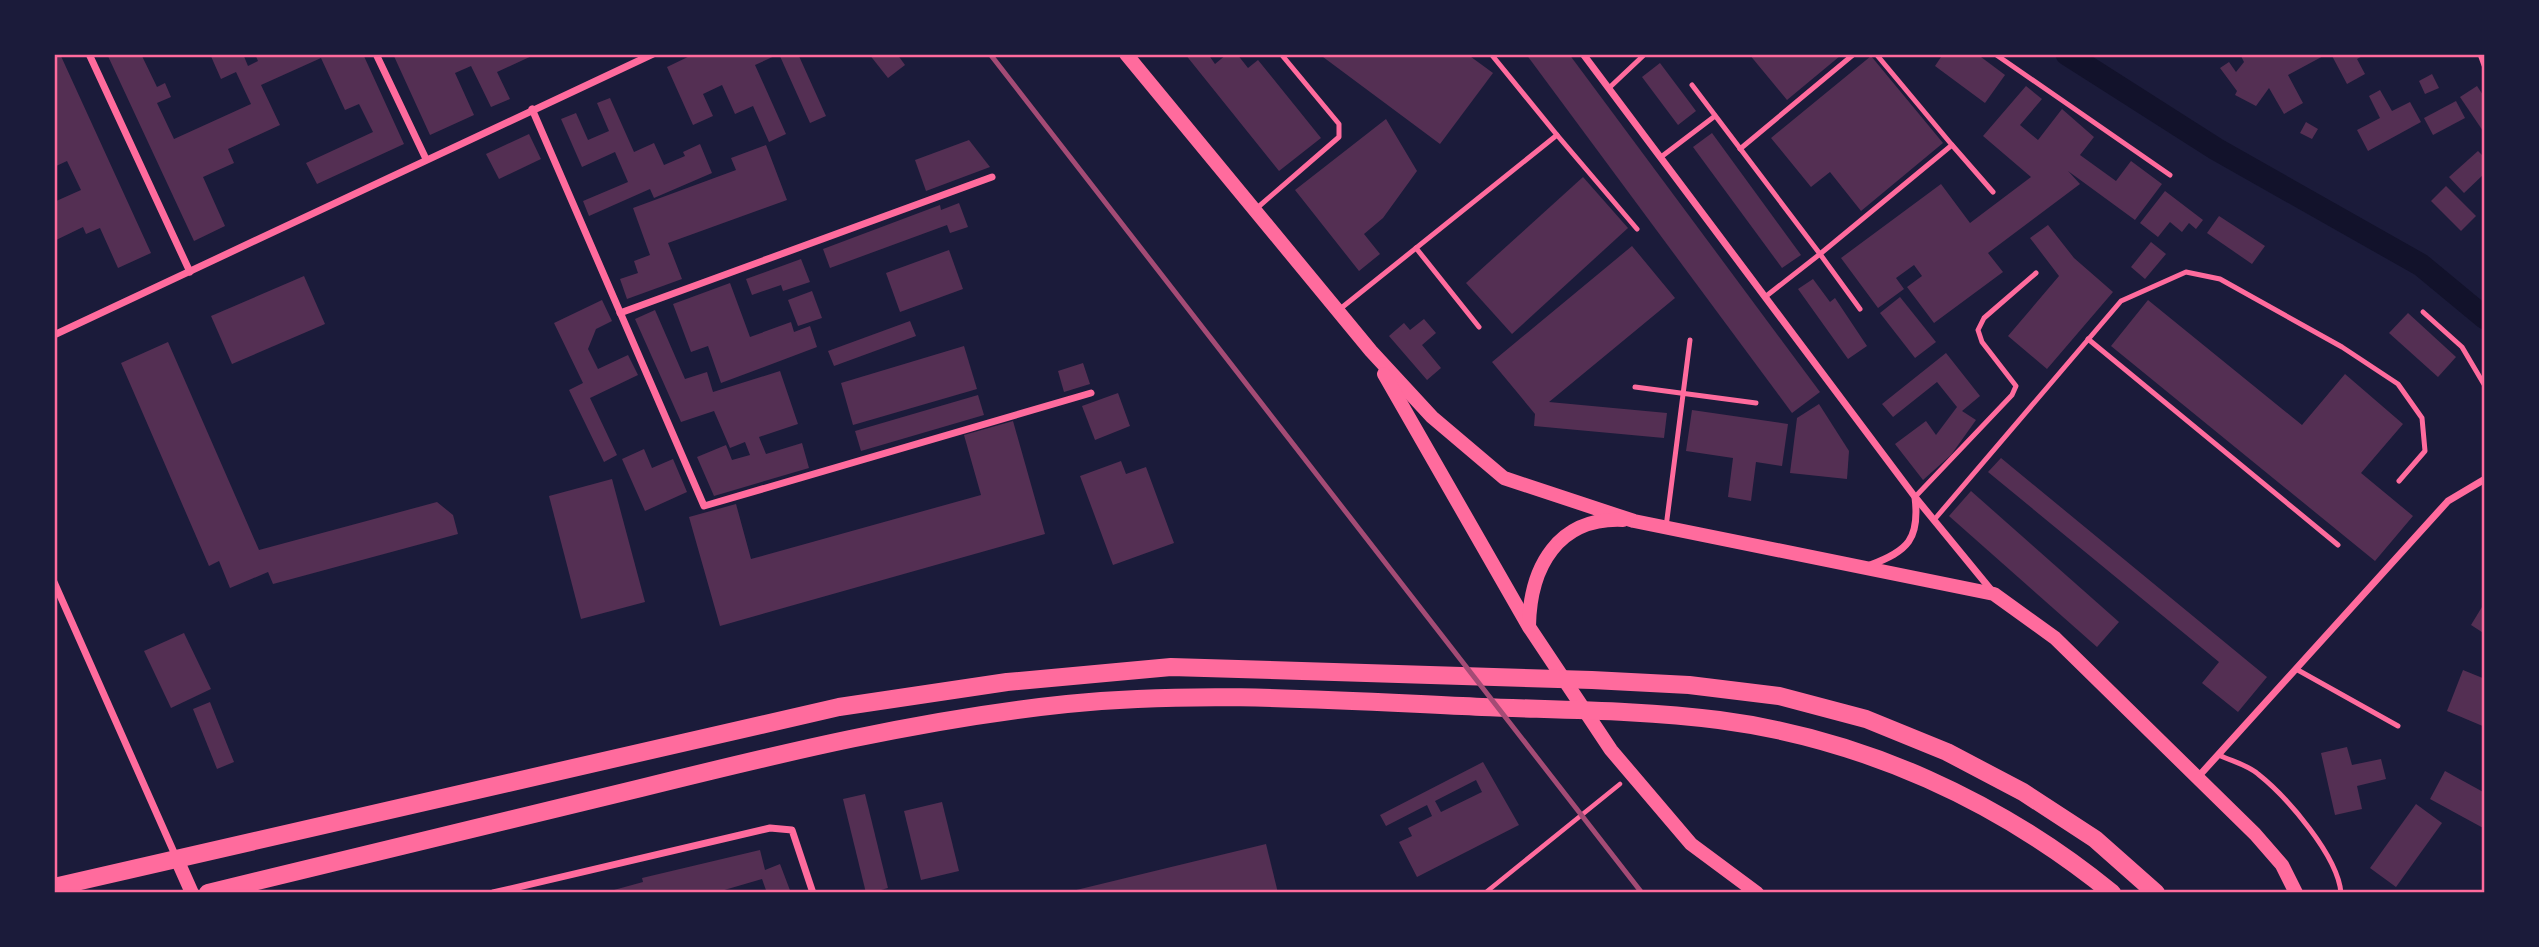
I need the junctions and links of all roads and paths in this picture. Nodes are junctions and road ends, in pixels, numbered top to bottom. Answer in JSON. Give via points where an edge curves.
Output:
{"nodes":[{"id":1,"x":89,"y":54,"type":"edge"},
{"id":2,"x":376,"y":54,"type":"edge"},
{"id":3,"x":630,"y":54,"type":"edge"},
{"id":4,"x":653,"y":54,"type":"edge"},
{"id":5,"x":1126,"y":54,"type":"edge"},
{"id":6,"x":1281,"y":54,"type":"edge"},
{"id":7,"x":1490,"y":54,"type":"edge"},
{"id":8,"x":1583,"y":54,"type":"edge"},
{"id":9,"x":1645,"y":54,"type":"edge"},
{"id":10,"x":1854,"y":54,"type":"edge"},
{"id":11,"x":1875,"y":54,"type":"edge"},
{"id":12,"x":1995,"y":54,"type":"edge"},
{"id":13,"x":2481,"y":54,"type":"edge"},
{"id":14,"x":634,"y":63,"type":"junction"},
{"id":15,"x":2485,"y":65,"type":"edge"},
{"id":16,"x":1692,"y":85,"type":"dead end"},
{"id":17,"x":1609,"y":88,"type":"junction"},
{"id":18,"x":532,"y":110,"type":"junction"},
{"id":19,"x":1715,"y":116,"type":"junction"},
{"id":20,"x":1557,"y":135,"type":"junction"},
{"id":21,"x":1952,"y":145,"type":"junction"},
{"id":22,"x":1740,"y":149,"type":"junction"},
{"id":23,"x":1661,"y":157,"type":"junction"},
{"id":24,"x":426,"y":159,"type":"junction"},
{"id":25,"x":2170,"y":175,"type":"dead end"},
{"id":26,"x":992,"y":177,"type":"dead end"},
{"id":27,"x":1993,"y":192,"type":"dead end"},
{"id":28,"x":1254,"y":210,"type":"junction"},
{"id":29,"x":1637,"y":229,"type":"dead end"},
{"id":30,"x":1416,"y":248,"type":"junction"},
{"id":31,"x":1820,"y":254,"type":"junction"},
{"id":32,"x":190,"y":272,"type":"junction"},
{"id":33,"x":2036,"y":273,"type":"dead end"},
{"id":34,"x":1765,"y":297,"type":"junction"},
{"id":35,"x":1860,"y":309,"type":"dead end"},
{"id":36,"x":1338,"y":311,"type":"junction"},
{"id":37,"x":2423,"y":312,"type":"dead end"},
{"id":38,"x":620,"y":313,"type":"junction"},
{"id":39,"x":1479,"y":327,"type":"dead end"},
{"id":40,"x":54,"y":335,"type":"edge"},
{"id":41,"x":1690,"y":340,"type":"dead end"},
{"id":42,"x":2088,"y":340,"type":"junction"},
{"id":43,"x":1371,"y":351,"type":"junction"},
{"id":44,"x":2485,"y":386,"type":"edge"},
{"id":45,"x":1635,"y":387,"type":"dead end"},
{"id":46,"x":1091,"y":393,"type":"dead end"},
{"id":47,"x":1684,"y":394,"type":"junction"},
{"id":48,"x":1756,"y":404,"type":"dead end"},
{"id":49,"x":2485,"y":479,"type":"edge"},
{"id":50,"x":2399,"y":481,"type":"dead end"},
{"id":51,"x":1915,"y":497,"type":"junction"},
{"id":52,"x":1934,"y":520,"type":"junction"},
{"id":53,"x":1634,"y":521,"type":"junction"},
{"id":54,"x":1666,"y":527,"type":"junction"},
{"id":55,"x":2338,"y":545,"type":"dead end"},
{"id":56,"x":1864,"y":568,"type":"junction"},
{"id":57,"x":54,"y":582,"type":"edge"},
{"id":58,"x":1994,"y":594,"type":"junction"},
{"id":59,"x":1530,"y":627,"type":"junction"},
{"id":60,"x":2296,"y":669,"type":"junction"},
{"id":61,"x":2399,"y":726,"type":"dead end"},
{"id":62,"x":2219,"y":755,"type":"junction"},
{"id":63,"x":1632,"y":775,"type":"junction"},
{"id":64,"x":2197,"y":778,"type":"junction"},
{"id":65,"x":176,"y":857,"type":"junction"},
{"id":66,"x":54,"y":887,"type":"edge"},
{"id":67,"x":192,"y":893,"type":"edge"},
{"id":68,"x":208,"y":893,"type":"edge"},
{"id":69,"x":493,"y":893,"type":"edge"},
{"id":70,"x":813,"y":893,"type":"edge"},
{"id":71,"x":1485,"y":893,"type":"edge"},
{"id":72,"x":1757,"y":893,"type":"edge"},
{"id":73,"x":2112,"y":893,"type":"edge"},
{"id":74,"x":2156,"y":893,"type":"edge"},
{"id":75,"x":2296,"y":893,"type":"edge"},
{"id":76,"x":2341,"y":893,"type":"edge"}],
"edges":[{"from":1,"to":32,"type":"street"},
{"from":2,"to":24,"type":"street"},
{"from":3,"to":14,"type":"street"},
{"from":4,"to":14,"type":"street"},
{"from":5,"to":28,"type":"main road"},
{"from":6,"to":28,"type":"lane","via":[[1341,131],[1339,138]]},
{"from":7,"to":20,"type":"lane"},
{"from":8,"to":17,"type":"street"},
{"from":9,"to":17,"type":"lane"},
{"from":10,"to":22,"type":"lane"},
{"from":11,"to":21,"type":"lane"},
{"from":12,"to":25,"type":"lane"},
{"from":13,"to":15,"type":"street"},
{"from":14,"to":18,"type":"street"},
{"from":16,"to":19,"type":"lane"},
{"from":17,"to":23,"type":"street"},
{"from":18,"to":24,"type":"street"},
{"from":18,"to":38,"type":"street"},
{"from":19,"to":22,"type":"lane"},
{"from":19,"to":23,"type":"lane"},
{"from":20,"to":29,"type":"lane"},
{"from":20,"to":30,"type":"lane"},
{"from":21,"to":27,"type":"lane"},
{"from":21,"to":31,"type":"lane"},
{"from":22,"to":31,"type":"lane"},
{"from":23,"to":34,"type":"street"},
{"from":24,"to":32,"type":"street"},
{"from":26,"to":38,"type":"street"},
{"from":28,"to":36,"type":"main road"},
{"from":30,"to":36,"type":"lane"},
{"from":30,"to":39,"type":"lane"},
{"from":31,"to":34,"type":"lane"},
{"from":31,"to":35,"type":"lane"},
{"from":32,"to":40,"type":"street"},
{"from":33,"to":51,"type":"lane","via":[[1984,318],[1978,330],[2016,386],[2012,395]]},
{"from":34,"to":51,"type":"street"},
{"from":36,"to":43,"type":"main road"},
{"from":37,"to":44,"type":"lane","via":[[2462,347]]},
{"from":38,"to":46,"type":"street","via":[[704,506]]},
{"from":41,"to":47,"type":"lane"},
{"from":42,"to":50,"type":"lane","via":[[2121,301],[2134,293],[2186,272],[2220,279],[2398,384],[2422,418],[2425,451]]},
{"from":42,"to":52,"type":"lane"},
{"from":42,"to":55,"type":"lane"},
{"from":43,"to":53,"type":"main road","via":[[1432,417],[1504,478]]},
{"from":43,"to":59,"type":"main road"},
{"from":45,"to":47,"type":"lane"},
{"from":47,"to":48,"type":"lane"},
{"from":47,"to":54,"type":"lane"},
{"from":49,"to":60,"type":"street","via":[[2448,501]]},
{"from":51,"to":52,"type":"street"},
{"from":51,"to":56,"type":"street","via":[[1918,519],[1912,541],[1894,556]]},
{"from":52,"to":58,"type":"street"},
{"from":53,"to":54,"type":"main road"},
{"from":53,"to":59,"type":"main road","via":[[1592,522],[1555,544],[1534,584]]},
{"from":54,"to":56,"type":"main road"},
{"from":56,"to":58,"type":"main road"},
{"from":57,"to":65,"type":"street"},
{"from":58,"to":64,"type":"main road","via":[[2055,638]]},
{"from":59,"to":63,"type":"main road"},
{"from":60,"to":61,"type":"lane"},
{"from":60,"to":62,"type":"street"},
{"from":62,"to":64,"type":"street"},
{"from":62,"to":76,"type":"lane","via":[[2257,773],[2291,808],[2334,863]]},
{"from":63,"to":71,"type":"path"},
{"from":63,"to":72,"type":"main road","via":[[1691,844]]},
{"from":64,"to":75,"type":"main road","via":[[2282,864]]},
{"from":65,"to":66,"type":"main road"},
{"from":65,"to":67,"type":"main road"},
{"from":65,"to":74,"type":"main road","via":[[839,707],[1007,681],[1171,667],[1592,680],[1779,696],[1866,719],[1947,752],[2023,792],[2095,839]]},
{"from":68,"to":73,"type":"main road","via":[[852,736],[1068,704],[1162,698],[1610,712],[1719,720],[1812,737],[1900,765],[1985,807],[2063,853]]},
{"from":69,"to":70,"type":"street","via":[[770,828],[792,830]]}]}
